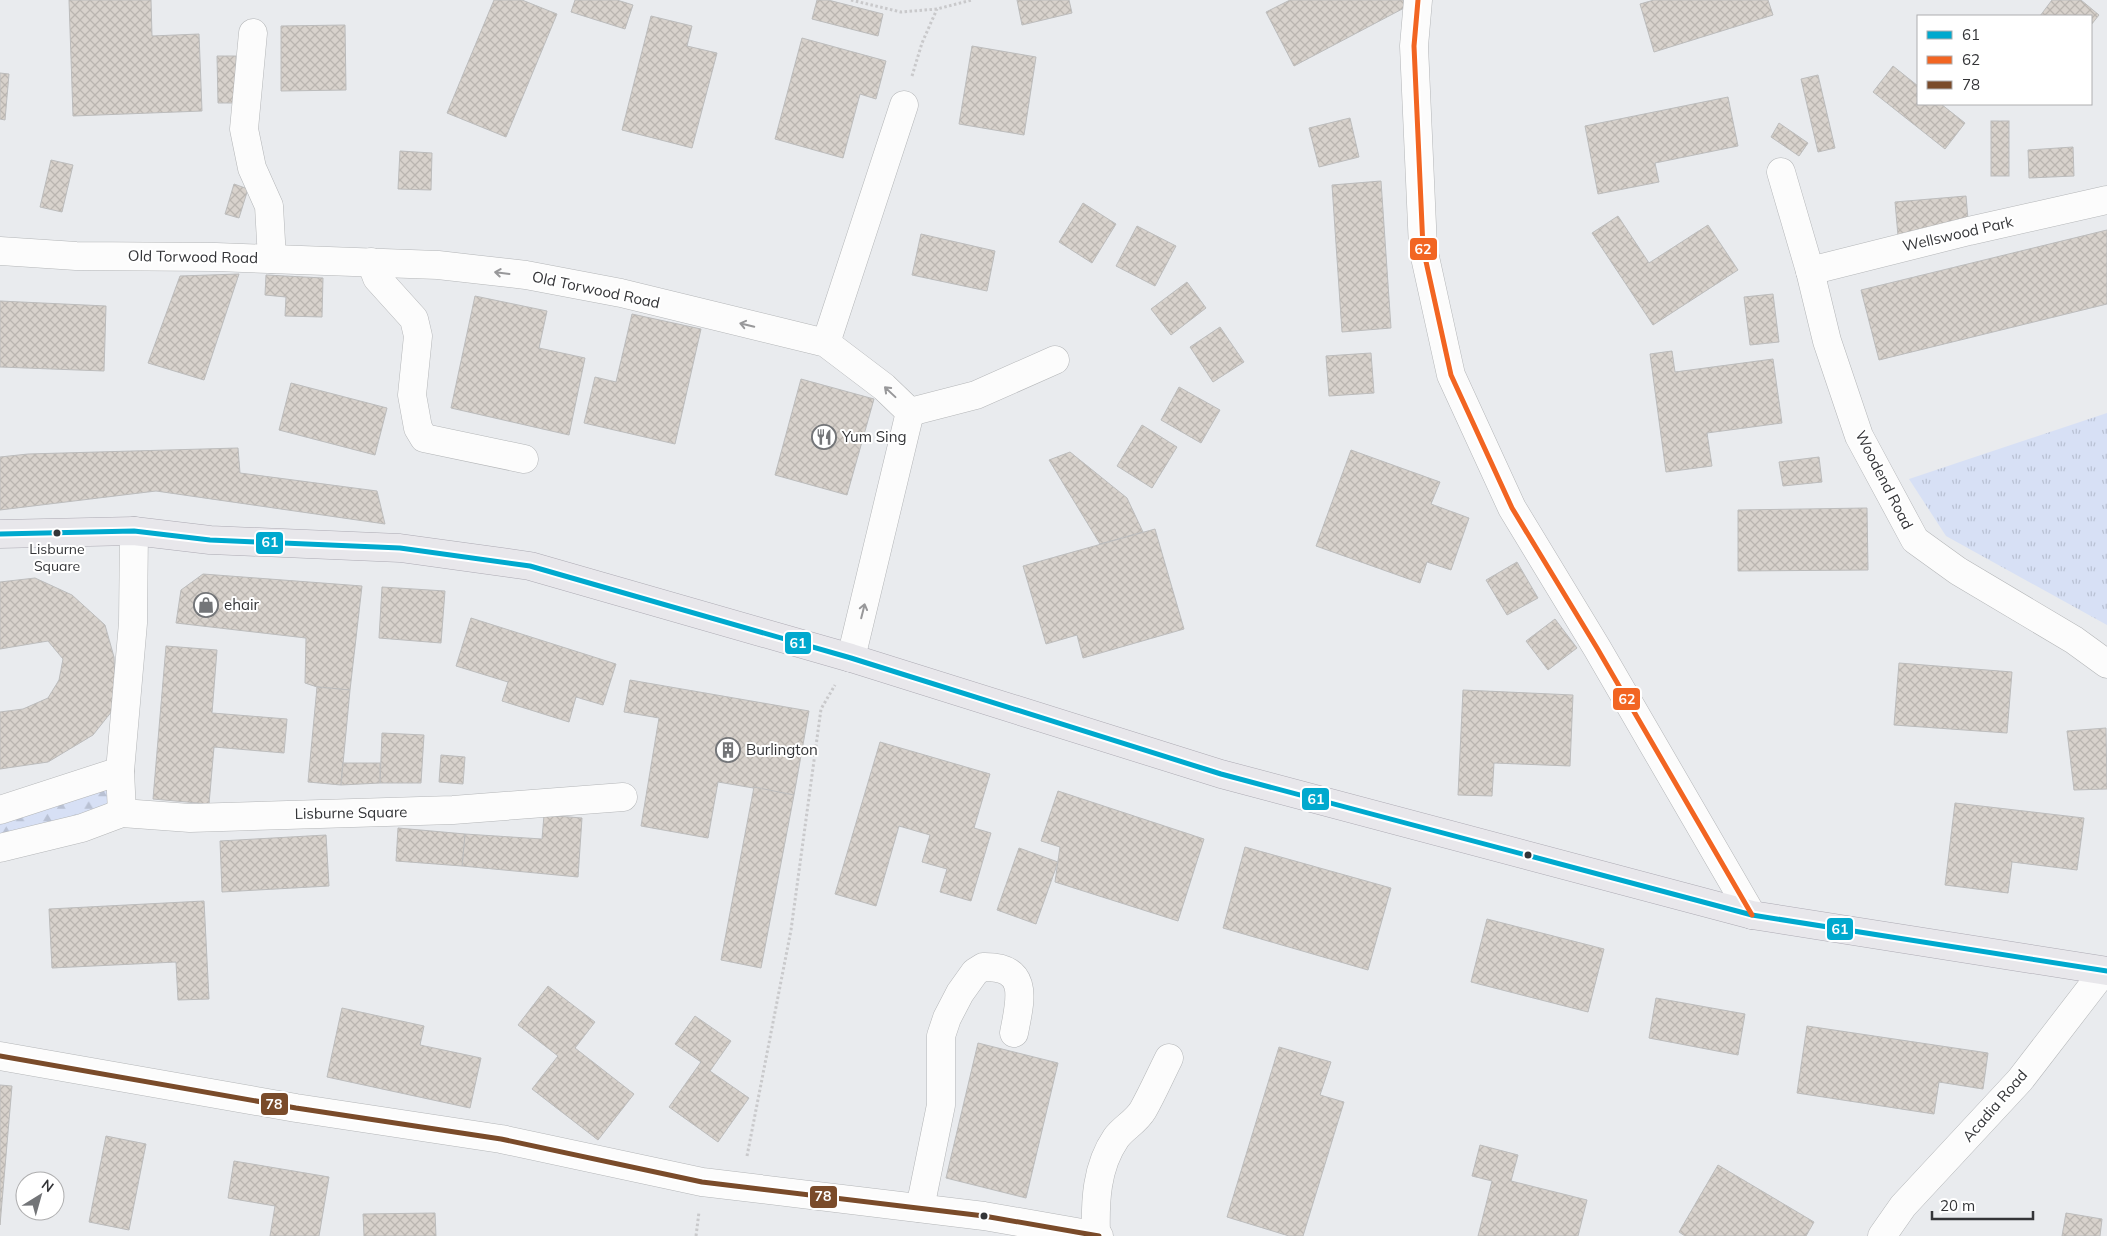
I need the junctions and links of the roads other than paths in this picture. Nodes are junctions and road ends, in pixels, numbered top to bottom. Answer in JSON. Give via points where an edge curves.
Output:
{"nodes":[{"id":1,"x":1418,"y":0,"type":"edge"},
{"id":2,"x":253,"y":33,"type":"dead end"},
{"id":3,"x":904,"y":106,"type":"road end"},
{"id":4,"x":1781,"y":172,"type":"dead end"},
{"id":5,"x":2107,"y":200,"type":"edge"},
{"id":6,"x":0,"y":251,"type":"edge"},
{"id":7,"x":272,"y":259,"type":"junction"},
{"id":8,"x":371,"y":262,"type":"junction"},
{"id":9,"x":1810,"y":271,"type":"junction"},
{"id":10,"x":826,"y":343,"type":"junction"},
{"id":11,"x":1055,"y":360,"type":"dead end"},
{"id":12,"x":910,"y":412,"type":"junction"},
{"id":13,"x":524,"y":459,"type":"dead end"},
{"id":14,"x":134,"y":531,"type":"junction"},
{"id":15,"x":0,"y":534,"type":"edge"},
{"id":16,"x":851,"y":658,"type":"junction"},
{"id":17,"x":2107,"y":664,"type":"edge"},
{"id":18,"x":120,"y":771,"type":"junction"},
{"id":19,"x":623,"y":797,"type":"dead end"},
{"id":20,"x":0,"y":810,"type":"edge"},
{"id":21,"x":122,"y":813,"type":"junction"},
{"id":22,"x":0,"y":848,"type":"edge"},
{"id":23,"x":1752,"y":914,"type":"junction"},
{"id":24,"x":2105,"y":971,"type":"edge"},
{"id":25,"x":1014,"y":1033,"type":"dead end"},
{"id":26,"x":0,"y":1056,"type":"edge"},
{"id":27,"x":1169,"y":1058,"type":"dead end"},
{"id":28,"x":920,"y":1208,"type":"junction"},
{"id":29,"x":1097,"y":1236,"type":"edge"},
{"id":30,"x":1882,"y":1236,"type":"edge"}],
"edges":[{"from":1,"to":23,"type":"street","via":[[1414,46],[1423,248],[1451,375],[1512,508]]},
{"from":2,"to":7,"type":"street","via":[[244,129],[252,168],[269,206]]},
{"from":3,"to":10,"type":"street"},
{"from":4,"to":9,"type":"street","name":"Woodend Road"},
{"from":5,"to":9,"type":"street","name":"Wellswood Park"},
{"from":6,"to":7,"type":"street","name":"Old Torwood Road","via":[[76,256]]},
{"from":7,"to":8,"type":"street","name":"Old Torwood Road"},
{"from":10,"to":8,"type":"street","name":"Old Torwood Road","one_way":true,"via":[[621,293],[526,275],[438,265]]},
{"from":8,"to":13,"type":"street","via":[[377,278],[414,320],[418,336],[412,395],[418,428],[424,438]]},
{"from":9,"to":17,"type":"street","name":"Woodend Road","via":[[1827,341],[1859,436],[1915,540],[1958,572],[2074,640]]},
{"from":12,"to":10,"type":"street","name":"Old Torwood Road","one_way":true,"via":[[884,387]]},
{"from":11,"to":12,"type":"street","via":[[976,395]]},
{"from":16,"to":12,"type":"street","one_way":true},
{"from":14,"to":15,"type":"main road"},
{"from":14,"to":16,"type":"main road","via":[[210,540],[400,548],[530,566]]},
{"from":14,"to":18,"type":"street","via":[[133,623]]},
{"from":16,"to":23,"type":"main road","via":[[1221,774]]},
{"from":18,"to":20,"type":"street"},
{"from":18,"to":21,"type":"street"},
{"from":19,"to":21,"type":"street","name":"Lisburne Square","via":[[453,810],[190,818]]},
{"from":21,"to":22,"type":"street","via":[[82,828]]},
{"from":23,"to":24,"type":"main road"},
{"from":24,"to":30,"type":"street","name":"Acadia Road","via":[[2020,1080],[1902,1206]]},
{"from":25,"to":28,"type":"street","via":[[1021,994],[1018,983],[1012,974],[1002,969],[983,967],[975,972],[960,993],[946,1018],[941,1036],[941,1105]]},
{"from":26,"to":28,"type":"street","via":[[296,1108],[501,1139],[702,1182]]},
{"from":27,"to":29,"type":"street","via":[[1142,1112],[1116,1138],[1104,1160],[1095,1206]]},
{"from":28,"to":29,"type":"street"}]}
